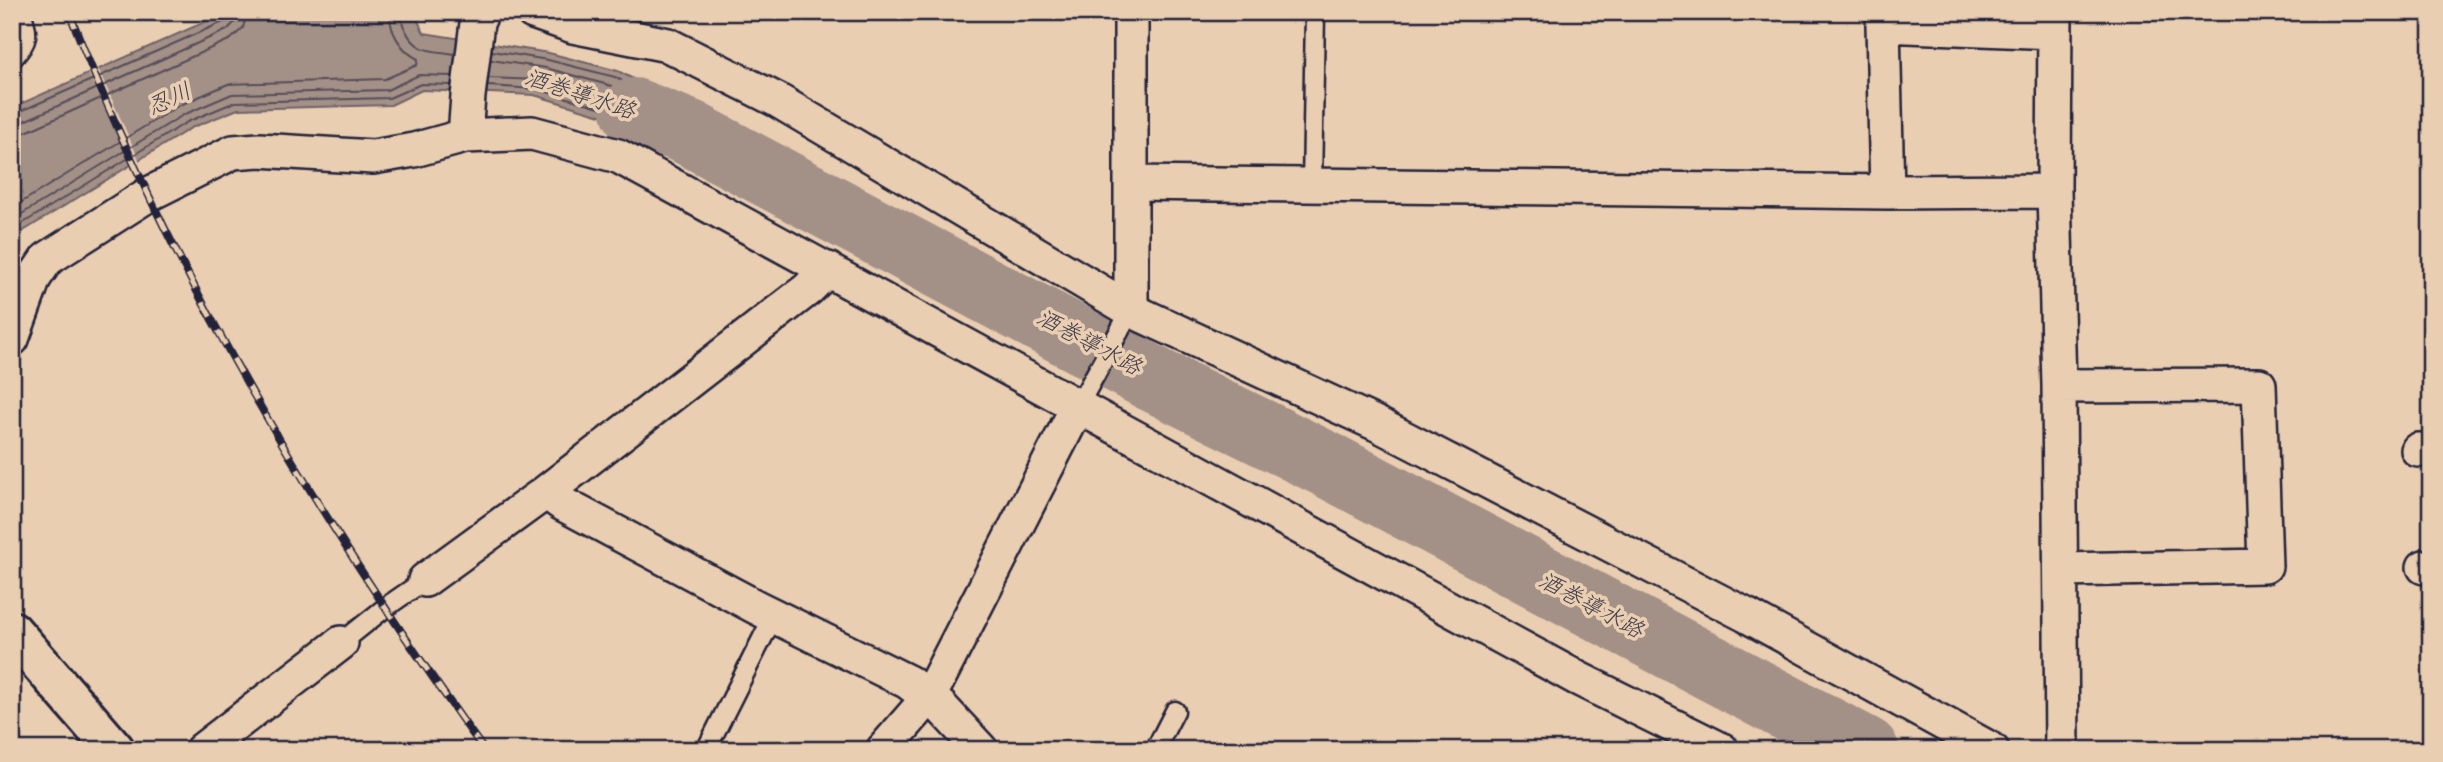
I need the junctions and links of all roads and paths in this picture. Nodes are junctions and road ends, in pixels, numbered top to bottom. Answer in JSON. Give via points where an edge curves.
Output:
{"nodes":[{"id":1,"x":21,"y":12,"type":"edge"},
{"id":2,"x":533,"y":12,"type":"edge"},
{"id":3,"x":1131,"y":12,"type":"edge"},
{"id":4,"x":1315,"y":13,"type":"edge"},
{"id":5,"x":480,"y":18,"type":"edge"},
{"id":6,"x":2054,"y":22,"type":"edge"},
{"id":7,"x":12,"y":59,"type":"edge"},
{"id":8,"x":465,"y":136,"type":"junction"},
{"id":9,"x":1131,"y":183,"type":"junction"},
{"id":10,"x":1312,"y":185,"type":"junction"},
{"id":11,"x":2054,"y":191,"type":"junction"},
{"id":12,"x":1887,"y":192,"type":"junction"},
{"id":13,"x":828,"y":269,"type":"junction"},
{"id":14,"x":1126,"y":321,"type":"junction"},
{"id":15,"x":12,"y":339,"type":"edge"},
{"id":16,"x":2059,"y":386,"type":"junction"},
{"id":17,"x":1085,"y":396,"type":"junction"},
{"id":18,"x":546,"y":492,"type":"junction"},
{"id":19,"x":2061,"y":570,"type":"junction"},
{"id":20,"x":425,"y":580,"type":"joint"},
{"id":21,"x":774,"y":615,"type":"junction"},
{"id":22,"x":12,"y":631,"type":"edge"},
{"id":23,"x":341,"y":643,"type":"joint"},
{"id":24,"x":929,"y":696,"type":"junction"},
{"id":25,"x":1175,"y":710,"type":"dead end"},
{"id":26,"x":115,"y":750,"type":"edge"},
{"id":27,"x":202,"y":750,"type":"edge"},
{"id":28,"x":706,"y":750,"type":"edge"},
{"id":29,"x":883,"y":750,"type":"edge"},
{"id":30,"x":981,"y":750,"type":"edge"},
{"id":31,"x":1155,"y":750,"type":"edge"},
{"id":32,"x":1722,"y":750,"type":"edge"},
{"id":33,"x":1992,"y":750,"type":"edge"},
{"id":34,"x":2062,"y":750,"type":"edge"}],
"edges":[{"from":1,"to":7,"type":"lane","via":[[26,38]]},
{"from":2,"to":14,"type":"street","via":[[573,26],[667,44],[777,100]]},
{"from":3,"to":9,"type":"street"},
{"from":4,"to":10,"type":"lane"},
{"from":5,"to":8,"type":"street"},
{"from":6,"to":11,"type":"street"},
{"from":6,"to":12,"type":"street","via":[[1883,25]]},
{"from":8,"to":13,"type":"street","via":[[532,133],[618,156]]},
{"from":8,"to":15,"type":"street","via":[[373,157],[233,152],[149,194],[47,259],[34,278]]},
{"from":9,"to":10,"type":"street"},
{"from":9,"to":14,"type":"street"},
{"from":10,"to":12,"type":"street"},
{"from":11,"to":12,"type":"street"},
{"from":11,"to":16,"type":"street"},
{"from":13,"to":17,"type":"street"},
{"from":13,"to":18,"type":"street"},
{"from":14,"to":17,"type":"lane"},
{"from":14,"to":33,"type":"street","via":[[1390,430],[1746,615]]},
{"from":16,"to":19,"type":"street"},
{"from":16,"to":19,"type":"street","via":[[2259,385],[2265,566]]},
{"from":17,"to":24,"type":"street"},
{"from":17,"to":32,"type":"street","via":[[1577,678]]},
{"from":18,"to":20,"type":"street"},
{"from":18,"to":21,"type":"street"},
{"from":19,"to":34,"type":"street"},
{"from":20,"to":23,"type":"lane"},
{"from":21,"to":24,"type":"street"},
{"from":21,"to":28,"type":"lane"},
{"from":22,"to":26,"type":"street"},
{"from":23,"to":27,"type":"street"},
{"from":24,"to":29,"type":"street"},
{"from":24,"to":30,"type":"street"},
{"from":25,"to":31,"type":"lane"}]}
